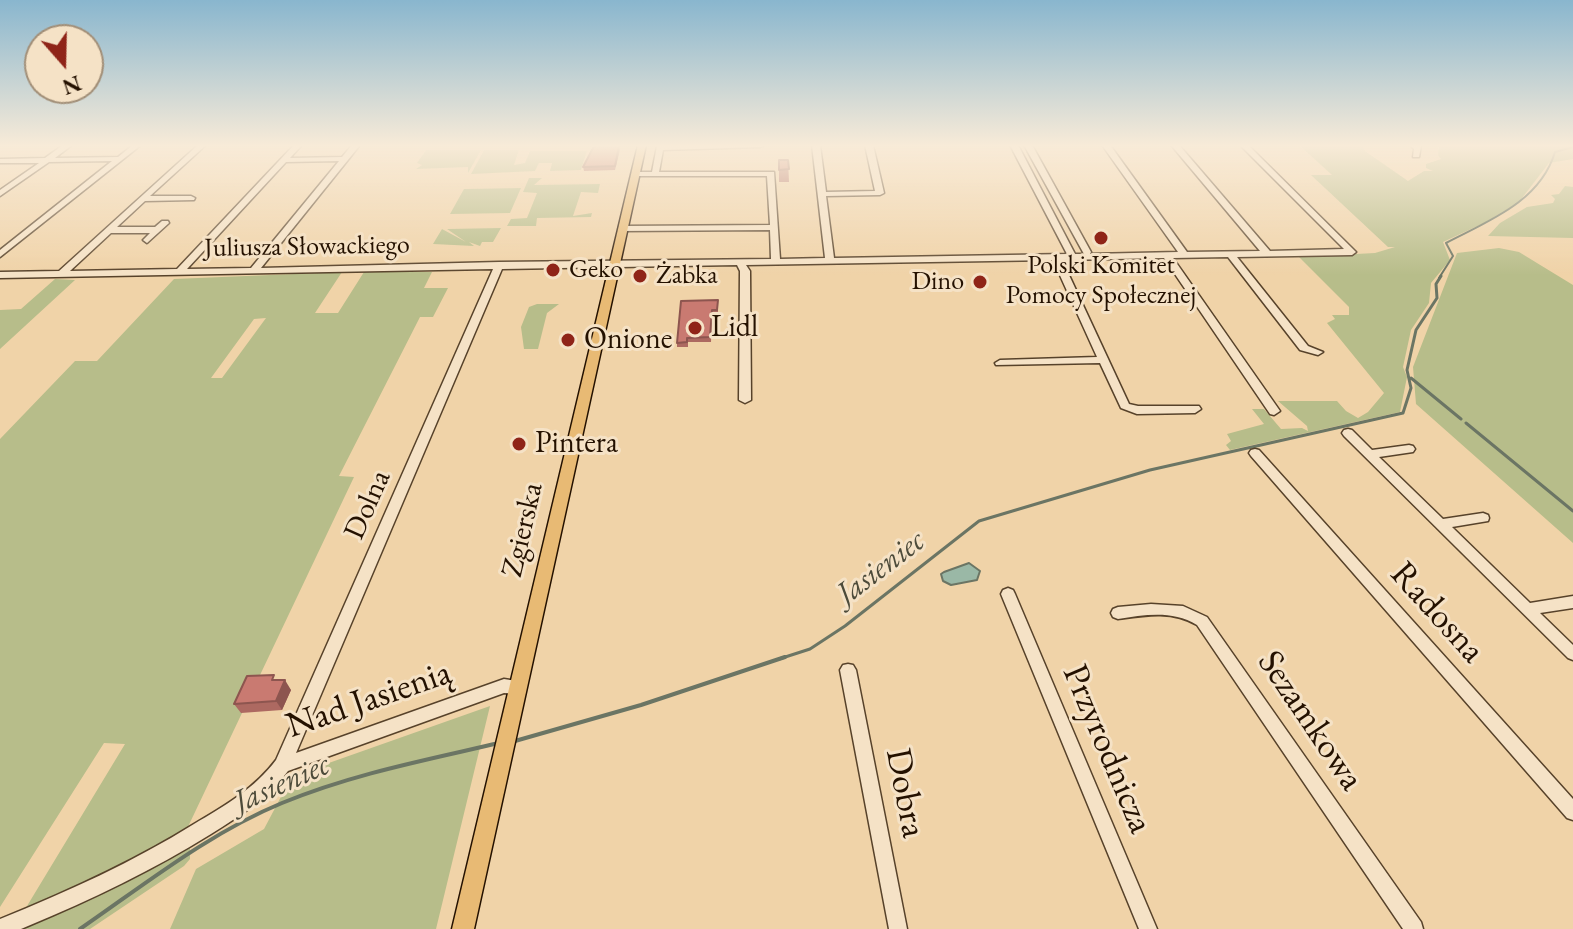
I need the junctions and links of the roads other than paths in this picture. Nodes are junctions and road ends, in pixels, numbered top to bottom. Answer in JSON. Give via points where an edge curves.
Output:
{"nodes":[{"id":1,"x":82,"y":188,"type":"edge"},
{"id":2,"x":155,"y":188,"type":"edge"},
{"id":3,"x":257,"y":188,"type":"edge"},
{"id":4,"x":320,"y":188,"type":"edge"},
{"id":5,"x":633,"y":188,"type":"edge"},
{"id":6,"x":772,"y":188,"type":"edge"},
{"id":7,"x":821,"y":188,"type":"edge"},
{"id":8,"x":879,"y":188,"type":"edge"},
{"id":9,"x":1037,"y":188,"type":"edge"},
{"id":10,"x":1052,"y":188,"type":"edge"},
{"id":11,"x":1137,"y":188,"type":"edge"},
{"id":12,"x":1212,"y":188,"type":"edge"},
{"id":13,"x":1288,"y":188,"type":"edge"},
{"id":14,"x":822,"y":194,"type":"junction"},
{"id":15,"x":191,"y":197,"type":"dead end"},
{"id":16,"x":143,"y":199,"type":"junction"},
{"id":17,"x":774,"y":227,"type":"junction"},
{"id":18,"x":623,"y":229,"type":"junction"},
{"id":19,"x":108,"y":230,"type":"junction"},
{"id":20,"x":1063,"y":239,"type":"junction"},
{"id":21,"x":1080,"y":239,"type":"junction"},
{"id":22,"x":147,"y":240,"type":"dead end"},
{"id":23,"x":1087,"y":252,"type":"dead end"},
{"id":24,"x":1230,"y":253,"type":"junction"},
{"id":25,"x":1267,"y":253,"type":"junction"},
{"id":26,"x":0,"y":254,"type":"edge"},
{"id":27,"x":1166,"y":254,"type":"junction"},
{"id":28,"x":1184,"y":254,"type":"junction"},
{"id":29,"x":1056,"y":256,"type":"junction"},
{"id":30,"x":1072,"y":256,"type":"junction"},
{"id":31,"x":830,"y":259,"type":"junction"},
{"id":32,"x":776,"y":260,"type":"junction"},
{"id":33,"x":739,"y":261,"type":"junction"},
{"id":34,"x":616,"y":263,"type":"junction"},
{"id":35,"x":499,"y":265,"type":"junction"},
{"id":36,"x":255,"y":269,"type":"junction"},
{"id":37,"x":180,"y":271,"type":"junction"},
{"id":38,"x":61,"y":274,"type":"junction"},
{"id":39,"x":0,"y":275,"type":"edge"},
{"id":40,"x":1318,"y":352,"type":"dead end"},
{"id":41,"x":1103,"y":360,"type":"junction"},
{"id":42,"x":1000,"y":363,"type":"dead end"},
{"id":43,"x":745,"y":400,"type":"dead end"},
{"id":44,"x":1195,"y":409,"type":"dead end"},
{"id":45,"x":1274,"y":411,"type":"dead end"},
{"id":46,"x":1348,"y":433,"type":"dead end"},
{"id":47,"x":1409,"y":449,"type":"dead end"},
{"id":48,"x":1255,"y":453,"type":"dead end"},
{"id":49,"x":1370,"y":454,"type":"junction"},
{"id":50,"x":1483,"y":518,"type":"dead end"},
{"id":51,"x":1440,"y":524,"type":"junction"},
{"id":52,"x":1008,"y":594,"type":"dead end"},
{"id":53,"x":1573,"y":602,"type":"edge"},
{"id":54,"x":1527,"y":609,"type":"junction"},
{"id":55,"x":1118,"y":613,"type":"dead end"},
{"id":56,"x":1573,"y":654,"type":"edge"},
{"id":57,"x":848,"y":670,"type":"dead end"},
{"id":58,"x":518,"y":687,"type":"junction"},
{"id":59,"x":282,"y":765,"type":"junction"},
{"id":60,"x":1573,"y":812,"type":"edge"},
{"id":61,"x":0,"y":928,"type":"edge"},
{"id":62,"x":463,"y":929,"type":"edge"},
{"id":63,"x":898,"y":929,"type":"edge"},
{"id":64,"x":1148,"y":929,"type":"edge"},
{"id":65,"x":1414,"y":929,"type":"edge"}],
"edges":[{"from":1,"to":26,"type":"street"},
{"from":2,"to":16,"type":"street"},
{"from":3,"to":37,"type":"street"},
{"from":4,"to":36,"type":"street"},
{"from":5,"to":18,"type":"main road","name":"Zgierska"},
{"from":6,"to":17,"type":"street"},
{"from":7,"to":14,"type":"street"},
{"from":8,"to":14,"type":"street","via":[[880,193]]},
{"from":9,"to":20,"type":"street"},
{"from":10,"to":21,"type":"street"},
{"from":11,"to":28,"type":"street"},
{"from":12,"to":25,"type":"street"},
{"from":13,"to":25,"type":"street","name":"Juliusza Słowackiego","via":[[1352,252]]},
{"from":14,"to":31,"type":"street"},
{"from":15,"to":16,"type":"street"},
{"from":16,"to":19,"type":"street"},
{"from":17,"to":18,"type":"street"},
{"from":17,"to":32,"type":"street"},
{"from":18,"to":34,"type":"main road","name":"Zgierska"},
{"from":19,"to":22,"type":"street","via":[[162,227]]},
{"from":19,"to":38,"type":"street"},
{"from":20,"to":21,"type":"street"},
{"from":20,"to":30,"type":"street"},
{"from":21,"to":23,"type":"street"},
{"from":24,"to":25,"type":"street","name":"Juliusza Słowackiego"},
{"from":24,"to":28,"type":"street","name":"Juliusza Słowackiego"},
{"from":24,"to":40,"type":"street","via":[[1304,348]]},
{"from":27,"to":28,"type":"street","name":"Juliusza Słowackiego"},
{"from":27,"to":30,"type":"street","name":"Juliusza Słowackiego"},
{"from":27,"to":45,"type":"street"},
{"from":29,"to":30,"type":"street","name":"Juliusza Słowackiego"},
{"from":29,"to":31,"type":"street","name":"Juliusza Słowackiego"},
{"from":29,"to":41,"type":"street"},
{"from":31,"to":32,"type":"street","name":"Juliusza Słowackiego"},
{"from":32,"to":33,"type":"street","name":"Juliusza Słowackiego"},
{"from":33,"to":34,"type":"street","name":"Juliusza Słowackiego"},
{"from":33,"to":43,"type":"street","via":[[745,271]]},
{"from":34,"to":35,"type":"street","name":"Juliusza Słowackiego"},
{"from":34,"to":58,"type":"main road","name":"Zgierska"},
{"from":35,"to":36,"type":"street","name":"Juliusza Słowackiego"},
{"from":35,"to":59,"type":"street","name":"Dolna"},
{"from":36,"to":37,"type":"street","name":"Juliusza Słowackiego"},
{"from":37,"to":38,"type":"street","name":"Juliusza Słowackiego"},
{"from":38,"to":39,"type":"street","name":"Juliusza Słowackiego"},
{"from":41,"to":42,"type":"street"},
{"from":41,"to":44,"type":"street","via":[[1129,409]]},
{"from":46,"to":49,"type":"street"},
{"from":47,"to":49,"type":"street"},
{"from":48,"to":60,"type":"street","name":"Radosna"},
{"from":49,"to":51,"type":"street"},
{"from":50,"to":51,"type":"street"},
{"from":51,"to":54,"type":"street"},
{"from":52,"to":64,"type":"street","name":"Przyrodnicza"},
{"from":53,"to":54,"type":"street"},
{"from":54,"to":56,"type":"street"},
{"from":55,"to":65,"type":"street","name":"Sezamkowa","via":[[1165,609],[1202,621]]},
{"from":57,"to":63,"type":"street","name":"Dobra"},
{"from":58,"to":59,"type":"street","name":"Nad Jasienią","via":[[504,686]]},
{"from":58,"to":62,"type":"main road","name":"Zgierska"},
{"from":59,"to":61,"type":"street","name":"Nad Jasienią","via":[[258,793],[159,857]]}]}
